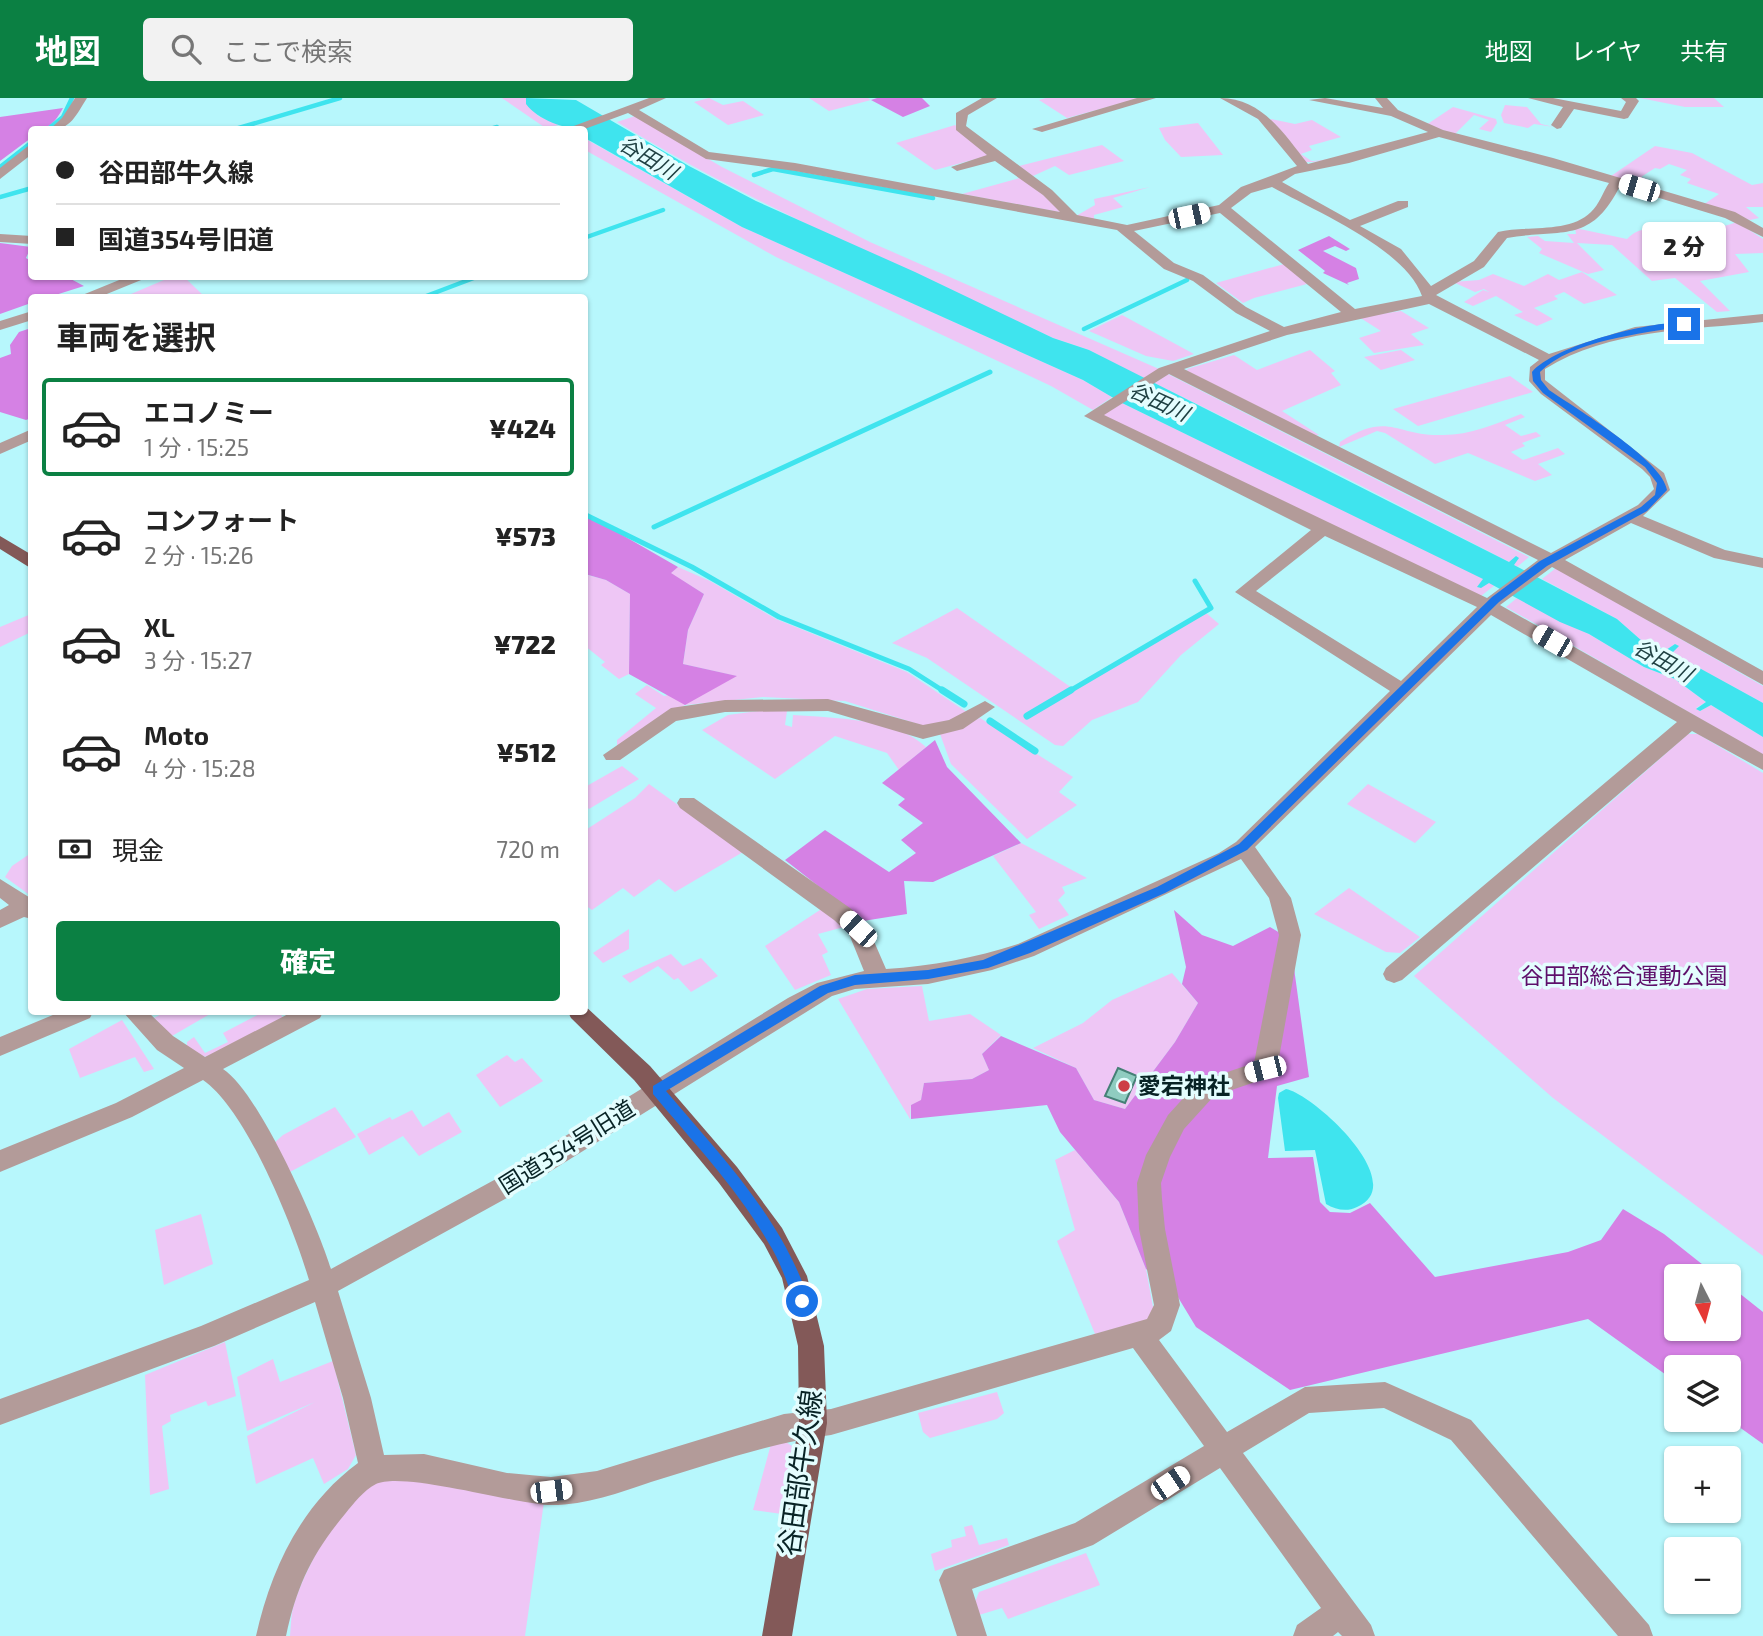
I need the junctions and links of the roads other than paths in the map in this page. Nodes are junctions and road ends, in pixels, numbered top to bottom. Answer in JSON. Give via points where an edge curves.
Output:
{"nodes":[{"id":1,"x":80,"y":98,"type":"edge"},
{"id":2,"x":660,"y":98,"type":"edge"},
{"id":3,"x":991,"y":98,"type":"edge"},
{"id":4,"x":1150,"y":98,"type":"edge"},
{"id":5,"x":1226,"y":98,"type":"edge"},
{"id":6,"x":1381,"y":98,"type":"edge"},
{"id":7,"x":1534,"y":98,"type":"edge"},
{"id":8,"x":1627,"y":98,"type":"edge"},
{"id":9,"x":1315,"y":100,"type":"edge"},
{"id":10,"x":641,"y":101,"type":"edge"},
{"id":11,"x":1571,"y":105,"type":"junction"},
{"id":12,"x":627,"y":110,"type":"junction"},
{"id":13,"x":1394,"y":113,"type":"junction"},
{"id":14,"x":1556,"y":125,"type":"dead end"},
{"id":15,"x":60,"y":126,"type":"edge"},
{"id":16,"x":581,"y":126,"type":"edge"},
{"id":17,"x":1038,"y":129,"type":"dead end"},
{"id":18,"x":1439,"y":134,"type":"junction"},
{"id":19,"x":28,"y":150,"type":"edge"},
{"id":20,"x":999,"y":156,"type":"junction"},
{"id":21,"x":957,"y":167,"type":"dead end"},
{"id":22,"x":1304,"y":167,"type":"junction"},
{"id":23,"x":0,"y":175,"type":"edge"},
{"id":24,"x":1616,"y":181,"type":"junction"},
{"id":25,"x":1273,"y":182,"type":"junction"},
{"id":26,"x":1403,"y":204,"type":"dead end"},
{"id":27,"x":1223,"y":208,"type":"junction"},
{"id":28,"x":1073,"y":219,"type":"junction"},
{"id":29,"x":1763,"y":221,"type":"edge"},
{"id":30,"x":1748,"y":222,"type":"junction"},
{"id":31,"x":1350,"y":225,"type":"junction"},
{"id":32,"x":1126,"y":229,"type":"junction"},
{"id":33,"x":1763,"y":233,"type":"edge"},
{"id":34,"x":0,"y":239,"type":"edge"},
{"id":35,"x":28,"y":240,"type":"edge"},
{"id":36,"x":133,"y":280,"type":"edge"},
{"id":37,"x":93,"y":294,"type":"edge"},
{"id":38,"x":1429,"y":297,"type":"junction"},
{"id":39,"x":1352,"y":314,"type":"junction"},
{"id":40,"x":28,"y":316,"type":"edge"},
{"id":41,"x":1760,"y":322,"type":"edge"},
{"id":42,"x":0,"y":326,"type":"edge"},
{"id":43,"x":1282,"y":332,"type":"junction"},
{"id":44,"x":1548,"y":359,"type":"junction"},
{"id":45,"x":1168,"y":370,"type":"junction"},
{"id":46,"x":28,"y":436,"type":"edge"},
{"id":47,"x":0,"y":449,"type":"edge"},
{"id":48,"x":1630,"y":517,"type":"junction"},
{"id":49,"x":1323,"y":529,"type":"junction"},
{"id":50,"x":0,"y":541,"type":"edge"},
{"id":51,"x":28,"y":561,"type":"edge"},
{"id":52,"x":1547,"y":562,"type":"junction"},
{"id":53,"x":1763,"y":563,"type":"edge"},
{"id":54,"x":1492,"y":603,"type":"junction"},
{"id":55,"x":1763,"y":679,"type":"edge"},
{"id":56,"x":1402,"y":690,"type":"junction"},
{"id":57,"x":985,"y":706,"type":"dead end"},
{"id":58,"x":1691,"y":721,"type":"junction"},
{"id":59,"x":613,"y":755,"type":"dead end"},
{"id":60,"x":1763,"y":763,"type":"edge"},
{"id":61,"x":687,"y":803,"type":"dead end"},
{"id":62,"x":1243,"y":847,"type":"junction"},
{"id":63,"x":0,"y":887,"type":"edge"},
{"id":64,"x":28,"y":908,"type":"edge"},
{"id":65,"x":28,"y":909,"type":"edge"},
{"id":66,"x":0,"y":920,"type":"edge"},
{"id":67,"x":1394,"y":974,"type":"dead end"},
{"id":68,"x":878,"y":977,"type":"junction"},
{"id":69,"x":75,"y":1015,"type":"edge"},
{"id":70,"x":137,"y":1015,"type":"edge"},
{"id":71,"x":306,"y":1015,"type":"edge"},
{"id":72,"x":582,"y":1015,"type":"edge"},
{"id":73,"x":0,"y":1047,"type":"edge"},
{"id":74,"x":205,"y":1070,"type":"junction"},
{"id":75,"x":657,"y":1090,"type":"junction"},
{"id":76,"x":0,"y":1161,"type":"edge"},
{"id":77,"x":324,"y":1286,"type":"junction"},
{"id":78,"x":1139,"y":1334,"type":"junction"},
{"id":79,"x":0,"y":1412,"type":"edge"},
{"id":80,"x":813,"y":1423,"type":"junction"},
{"id":81,"x":1222,"y":1449,"type":"junction"},
{"id":82,"x":373,"y":1469,"type":"junction"},
{"id":83,"x":1341,"y":1611,"type":"junction"},
{"id":84,"x":268,"y":1635,"type":"edge"},
{"id":85,"x":777,"y":1636,"type":"edge"},
{"id":86,"x":972,"y":1636,"type":"edge"},
{"id":87,"x":1308,"y":1636,"type":"edge"},
{"id":88,"x":1360,"y":1636,"type":"edge"},
{"id":89,"x":1638,"y":1636,"type":"edge"}],
"edges":[{"from":1,"to":15,"type":"street"},
{"from":2,"to":10,"type":"street"},
{"from":3,"to":20,"type":"street","via":[[962,113],[960,127]]},
{"from":4,"to":17,"type":"street"},
{"from":5,"to":22,"type":"street","via":[[1262,116]]},
{"from":6,"to":13,"type":"street"},
{"from":7,"to":11,"type":"street"},
{"from":8,"to":11,"type":"street","via":[[1633,101],[1624,115]]},
{"from":9,"to":13,"type":"street"},
{"from":10,"to":12,"type":"street"},
{"from":11,"to":14,"type":"street"},
{"from":12,"to":16,"type":"street"},
{"from":12,"to":28,"type":"street","via":[[706,155]]},
{"from":13,"to":18,"type":"street"},
{"from":18,"to":22,"type":"street"},
{"from":18,"to":24,"type":"street"},
{"from":19,"to":23,"type":"street"},
{"from":20,"to":21,"type":"street"},
{"from":20,"to":28,"type":"street","via":[[1059,200]]},
{"from":22,"to":25,"type":"street"},
{"from":24,"to":30,"type":"street"},
{"from":24,"to":38,"type":"street","via":[[1596,216],[1559,228],[1503,235],[1479,264]]},
{"from":25,"to":27,"type":"street","via":[[1246,190]]},
{"from":25,"to":31,"type":"street"},
{"from":26,"to":31,"type":"street"},
{"from":27,"to":32,"type":"street"},
{"from":27,"to":39,"type":"street"},
{"from":28,"to":32,"type":"street"},
{"from":29,"to":30,"type":"street"},
{"from":30,"to":33,"type":"street"},
{"from":31,"to":38,"type":"street","via":[[1396,252]]},
{"from":32,"to":43,"type":"street","via":[[1169,266],[1198,278],[1241,310]]},
{"from":34,"to":35,"type":"street"},
{"from":36,"to":37,"type":"street"},
{"from":38,"to":39,"type":"street"},
{"from":38,"to":44,"type":"street"},
{"from":39,"to":43,"type":"street"},
{"from":40,"to":42,"type":"street"},
{"from":41,"to":44,"type":"street","via":[[1635,331]]},
{"from":43,"to":45,"type":"street"},
{"from":44,"to":48,"type":"street","name":"国道354号旧道","via":[[1536,372],[1539,384],[1658,476],[1662,490],[1658,497]]},
{"from":45,"to":49,"type":"street","via":[[1092,415]]},
{"from":45,"to":52,"type":"street"},
{"from":46,"to":47,"type":"street"},
{"from":48,"to":52,"type":"street","name":"国道354号旧道"},
{"from":48,"to":53,"type":"street","via":[[1720,554]]},
{"from":49,"to":54,"type":"street"},
{"from":49,"to":56,"type":"street","via":[[1244,592]]},
{"from":50,"to":51,"type":"main road"},
{"from":52,"to":54,"type":"street","name":"国道354号旧道"},
{"from":52,"to":55,"type":"street"},
{"from":54,"to":56,"type":"street","name":"国道354号旧道"},
{"from":54,"to":58,"type":"street"},
{"from":56,"to":62,"type":"street","name":"国道354号旧道"},
{"from":57,"to":59,"type":"street","via":[[966,721],[936,732],[828,705],[690,710],[671,715]]},
{"from":58,"to":60,"type":"street"},
{"from":58,"to":67,"type":"street"},
{"from":61,"to":68,"type":"street","via":[[842,914],[858,929]]},
{"from":62,"to":68,"type":"street","name":"国道354号旧道","via":[[1161,890],[1026,950],[956,971]]},
{"from":62,"to":78,"type":"street","via":[[1276,885],[1290,935],[1265,1069],[1206,1089],[1176,1122],[1158,1155],[1149,1183],[1152,1229],[1167,1305],[1162,1322]]},
{"from":63,"to":64,"type":"street"},
{"from":65,"to":66,"type":"street"},
{"from":68,"to":75,"type":"street","name":"国道354号旧道","via":[[815,994]]},
{"from":69,"to":73,"type":"street"},
{"from":70,"to":74,"type":"street","via":[[165,1043]]},
{"from":71,"to":74,"type":"street"},
{"from":72,"to":75,"type":"main road","name":"谷田部牛久線"},
{"from":74,"to":76,"type":"street","via":[[124,1110]]},
{"from":74,"to":77,"type":"street","via":[[220,1080],[247,1113],[309,1237]]},
{"from":75,"to":77,"type":"street","name":"国道354号旧道","via":[[497,1192]]},
{"from":75,"to":80,"type":"main road","name":"谷田部牛久線","via":[[756,1212],[794,1276],[811,1346]]},
{"from":77,"to":79,"type":"street","name":"国道354号旧道"},
{"from":77,"to":82,"type":"street","via":[[358,1398]]},
{"from":78,"to":80,"type":"street","via":[[831,1422]]},
{"from":78,"to":81,"type":"street"},
{"from":80,"to":82,"type":"street","via":[[597,1485],[551,1491],[507,1487],[424,1468]]},
{"from":80,"to":85,"type":"main road","name":"谷田部牛久線"},
{"from":81,"to":83,"type":"street"},
{"from":81,"to":86,"type":"street","via":[[1083,1535],[954,1580]]},
{"from":81,"to":89,"type":"street","via":[[1305,1400],[1385,1395],[1461,1430]]},
{"from":82,"to":84,"type":"street","via":[[349,1487],[308,1536],[280,1594]]},
{"from":83,"to":87,"type":"street"},
{"from":83,"to":88,"type":"street"}]}
